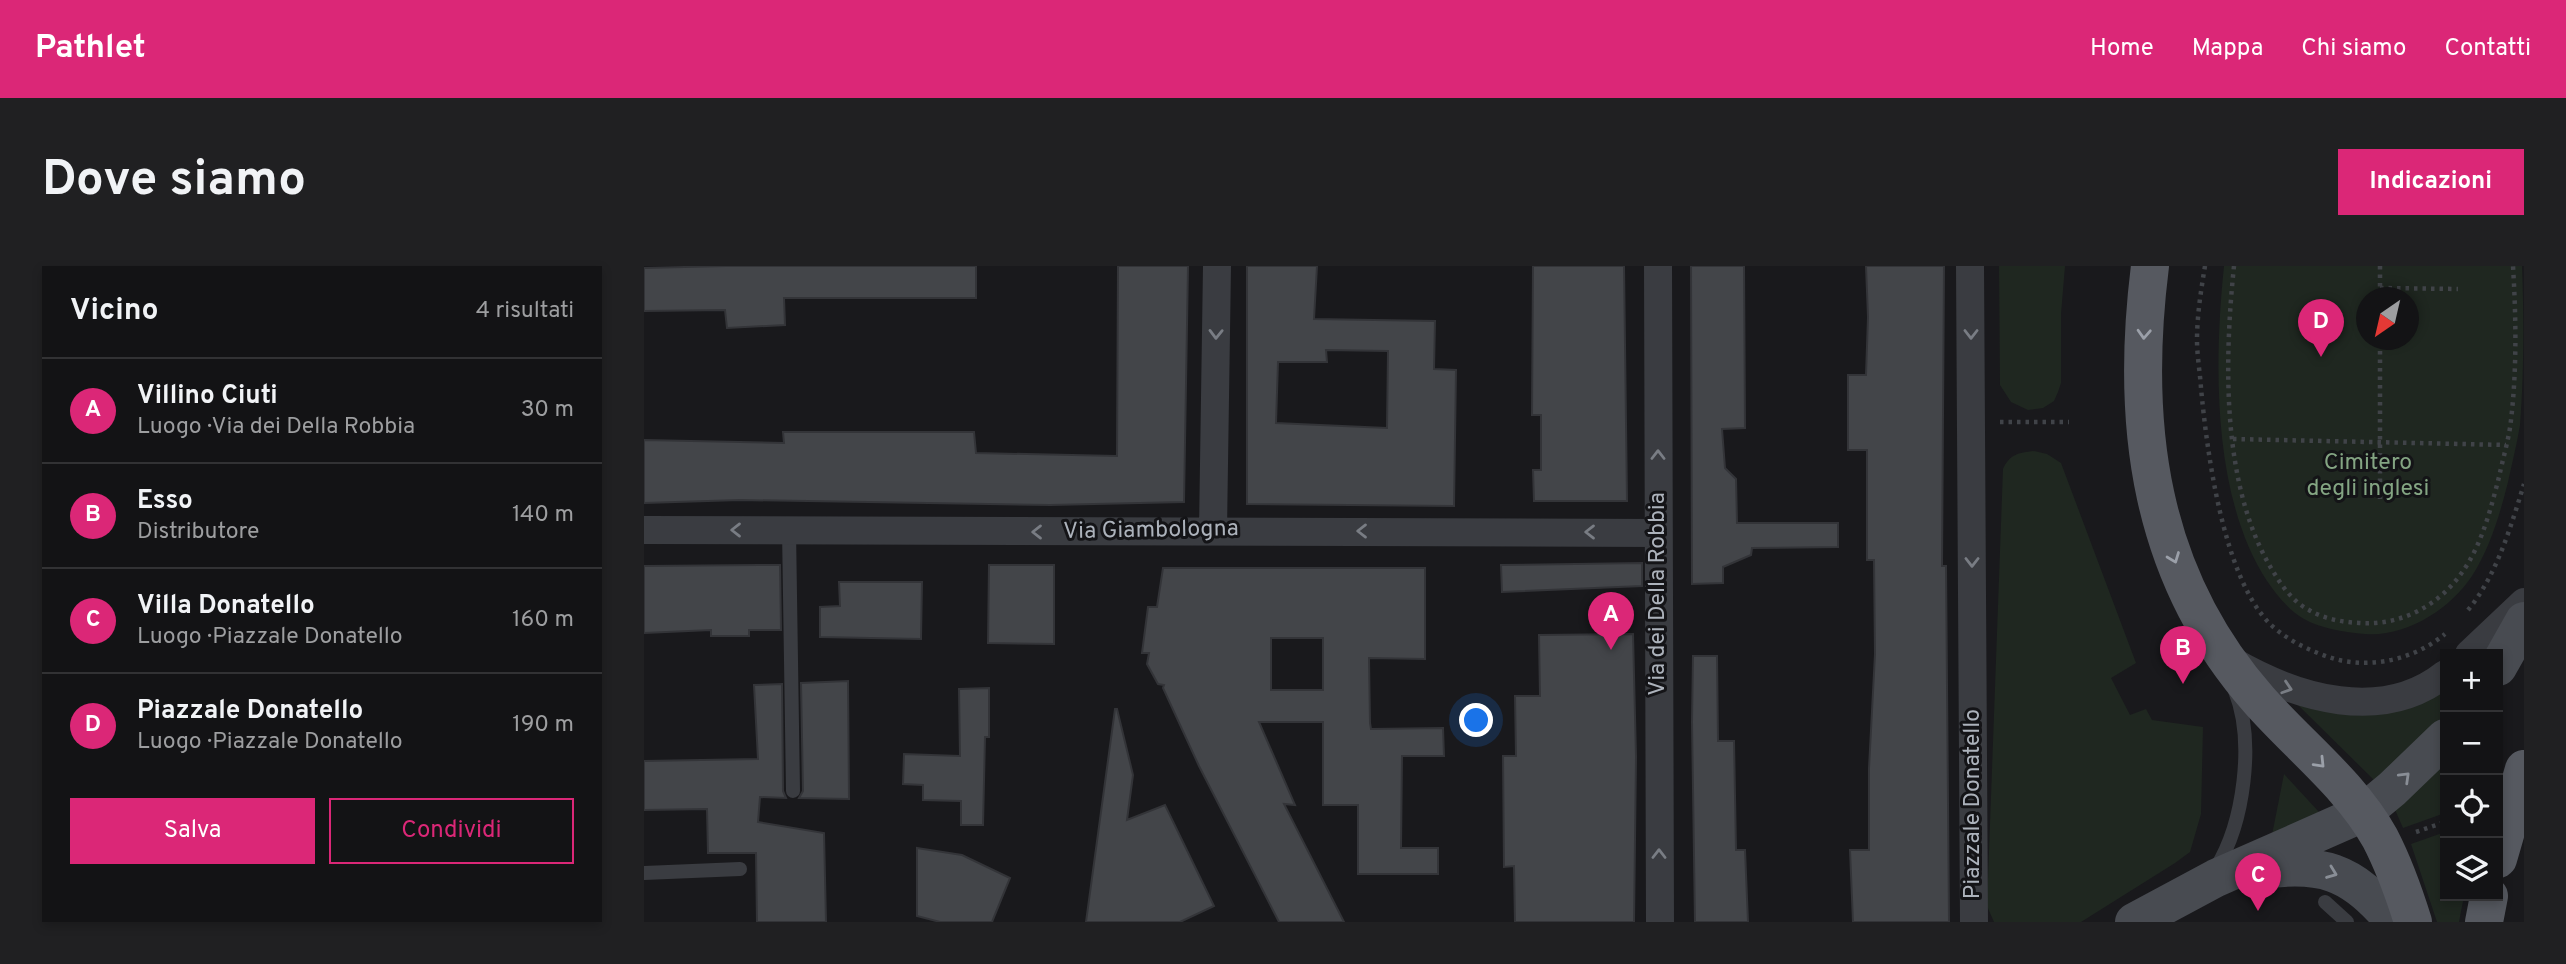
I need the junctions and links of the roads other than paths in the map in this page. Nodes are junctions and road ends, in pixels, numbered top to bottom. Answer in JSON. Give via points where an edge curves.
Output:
{"nodes":[{"id":1,"x":1217,"y":266,"type":"edge"},
{"id":2,"x":1658,"y":266,"type":"edge"},
{"id":3,"x":1970,"y":266,"type":"edge"},
{"id":4,"x":2150,"y":266,"type":"edge"},
{"id":5,"x":644,"y":530,"type":"edge"},
{"id":6,"x":789,"y":530,"type":"junction"},
{"id":7,"x":1213,"y":530,"type":"junction"},
{"id":8,"x":1658,"y":534,"type":"junction"},
{"id":9,"x":2524,"y":602,"type":"edge"},
{"id":10,"x":2524,"y":621,"type":"edge"},
{"id":11,"x":2220,"y":649,"type":"junction"},
{"id":12,"x":2474,"y":649,"type":"edge"},
{"id":13,"x":2503,"y":658,"type":"edge"},
{"id":14,"x":2440,"y":677,"type":"edge"},
{"id":15,"x":2440,"y":743,"type":"edge"},
{"id":16,"x":2524,"y":769,"type":"edge"},
{"id":17,"x":793,"y":791,"type":"dead end"},
{"id":18,"x":2363,"y":813,"type":"junction"},
{"id":19,"x":2503,"y":842,"type":"edge"},
{"id":20,"x":740,"y":869,"type":"dead end"},
{"id":21,"x":644,"y":873,"type":"edge"},
{"id":22,"x":2208,"y":882,"type":"junction"},
{"id":23,"x":2325,"y":902,"type":"dead end"},
{"id":24,"x":1660,"y":922,"type":"edge"},
{"id":25,"x":1974,"y":922,"type":"edge"},
{"id":26,"x":2134,"y":922,"type":"edge"},
{"id":27,"x":2347,"y":922,"type":"edge"},
{"id":28,"x":2394,"y":922,"type":"edge"},
{"id":29,"x":2413,"y":922,"type":"edge"}],
"edges":[{"from":1,"to":7,"type":"street","one_way":true},
{"from":8,"to":2,"type":"street","name":"Via dei Della Robbia","one_way":true},
{"from":3,"to":25,"type":"street","name":"Piazzale Donatello","one_way":true},
{"from":4,"to":11,"type":"main road","one_way":true,"via":[[2143,380],[2150,477],[2183,582]]},
{"from":6,"to":5,"type":"street","name":"Via Giambologna","one_way":true},
{"from":7,"to":6,"type":"street","name":"Via Giambologna","one_way":true},
{"from":6,"to":17,"type":"lane"},
{"from":8,"to":7,"type":"street","name":"Via Giambologna","one_way":true},
{"from":24,"to":8,"type":"street","name":"Via dei Della Robbia","one_way":true},
{"from":9,"to":12,"type":"street"},
{"from":10,"to":13,"type":"street"},
{"from":11,"to":14,"type":"street","one_way":true,"via":[[2278,685],[2352,702],[2402,696]]},
{"from":11,"to":18,"type":"main road","one_way":true,"via":[[2257,698]]},
{"from":11,"to":22,"type":"lane","via":[[2240,704],[2245,764],[2229,844]]},
{"from":18,"to":15,"type":"street","one_way":true},
{"from":16,"to":19,"type":"main road"},
{"from":18,"to":22,"type":"street"},
{"from":18,"to":29,"type":"main road","via":[[2389,855]]},
{"from":20,"to":21,"type":"lane"},
{"from":22,"to":26,"type":"street"},
{"from":22,"to":28,"type":"street","one_way":true,"via":[[2276,868],[2315,867],[2356,885]]},
{"from":23,"to":27,"type":"lane"}]}
